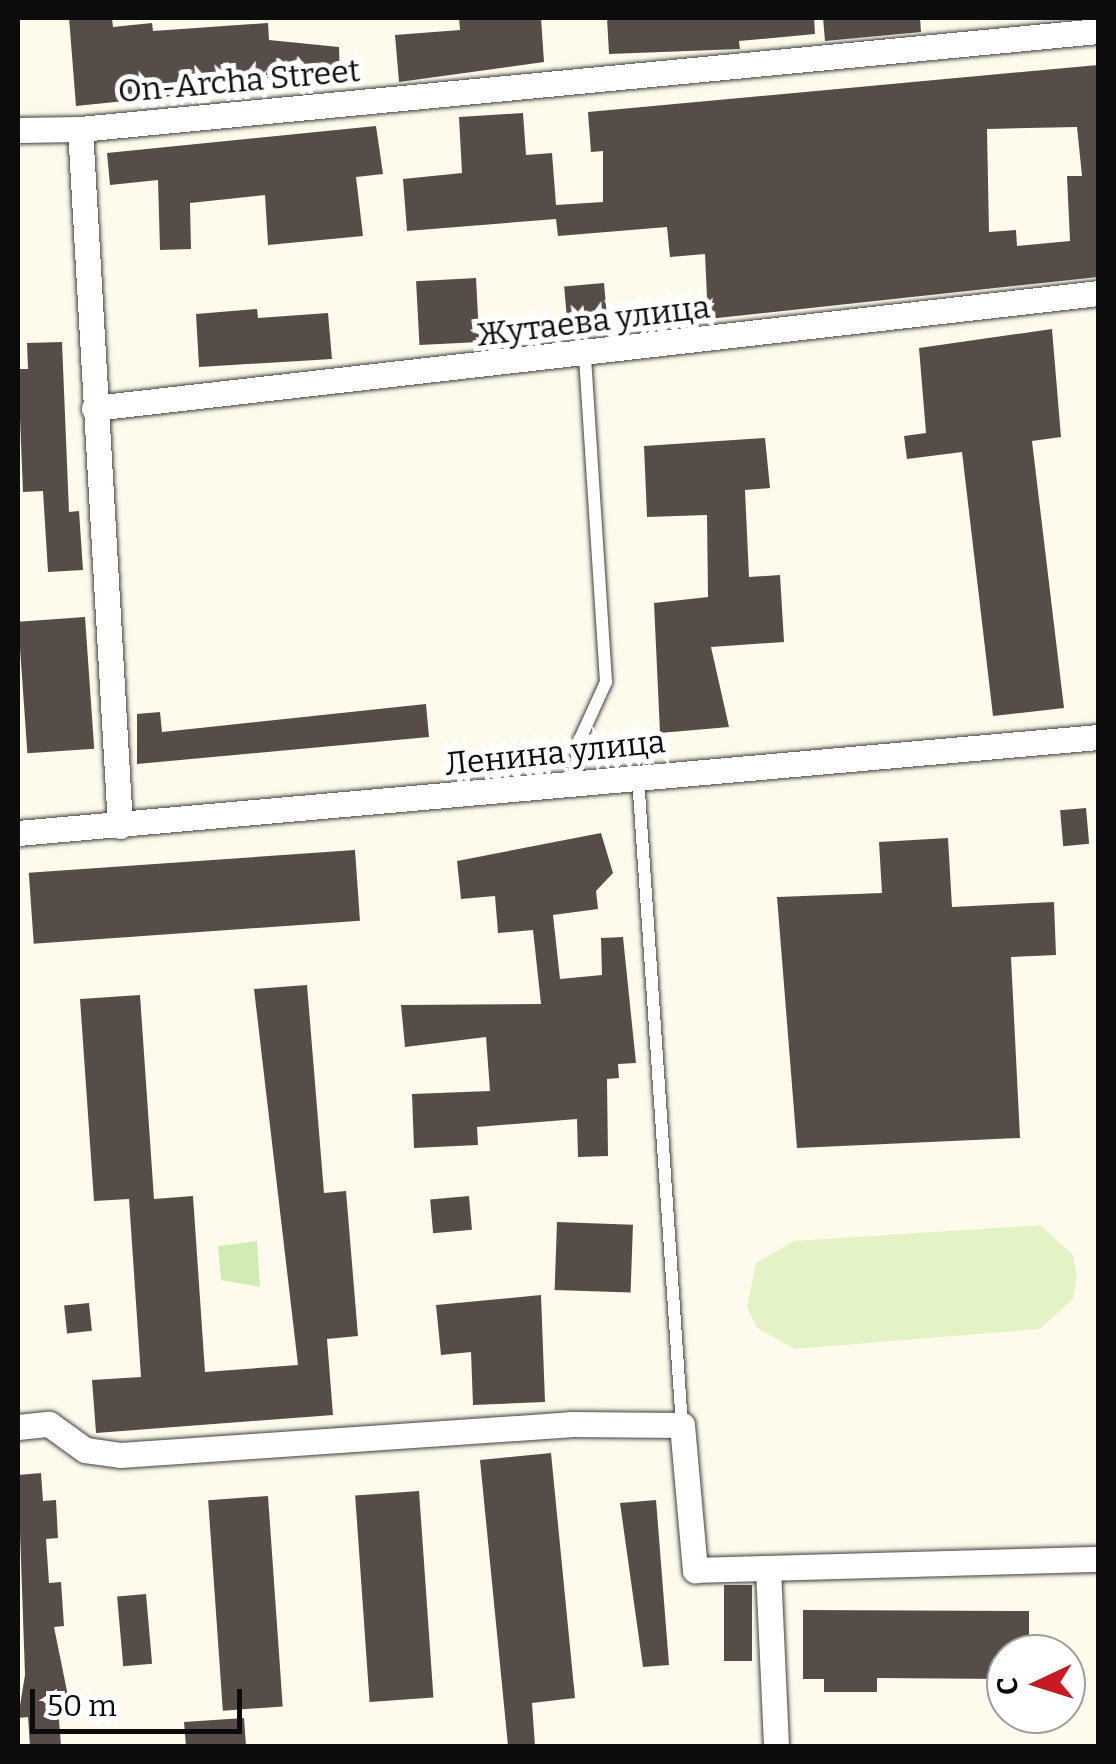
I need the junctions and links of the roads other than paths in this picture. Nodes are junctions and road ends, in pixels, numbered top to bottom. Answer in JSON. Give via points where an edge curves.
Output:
{"nodes":[{"id":1,"x":1098,"y":31,"type":"edge"},
{"id":2,"x":80,"y":129,"type":"junction"},
{"id":3,"x":18,"y":130,"type":"edge"},
{"id":4,"x":1098,"y":293,"type":"edge"},
{"id":5,"x":586,"y":356,"type":"junction"},
{"id":6,"x":94,"y":408,"type":"junction"},
{"id":7,"x":1098,"y":736,"type":"edge"},
{"id":8,"x":638,"y":778,"type":"junction"},
{"id":9,"x":573,"y":784,"type":"junction"},
{"id":10,"x":120,"y":826,"type":"junction"},
{"id":11,"x":18,"y":833,"type":"edge"},
{"id":12,"x":682,"y":1425,"type":"junction"},
{"id":13,"x":18,"y":1427,"type":"edge"},
{"id":14,"x":1098,"y":1559,"type":"edge"},
{"id":15,"x":768,"y":1568,"type":"junction"},
{"id":16,"x":776,"y":1746,"type":"edge"}],
"edges":[{"from":1,"to":2,"type":"street","name":"On-Archa Street"},
{"from":2,"to":3,"type":"street"},
{"from":2,"to":6,"type":"street","name":"On-Archa Street"},
{"from":4,"to":5,"type":"street","name":"Жутаева улица"},
{"from":5,"to":6,"type":"street","name":"Жутаева улица"},
{"from":5,"to":9,"type":"lane","via":[[606,682],[580,739]]},
{"from":6,"to":10,"type":"street","name":"On-Archa Street"},
{"from":7,"to":8,"type":"street","name":"Ленина улица"},
{"from":8,"to":9,"type":"street","name":"Ленина улица"},
{"from":8,"to":12,"type":"lane"},
{"from":9,"to":10,"type":"street","name":"Ленина улица"},
{"from":10,"to":11,"type":"street","name":"Ленина улица"},
{"from":12,"to":13,"type":"street","via":[[570,1424],[120,1455],[85,1450],[49,1424]]},
{"from":12,"to":15,"type":"street","via":[[696,1570]]},
{"from":14,"to":15,"type":"street"},
{"from":15,"to":16,"type":"street"}]}
